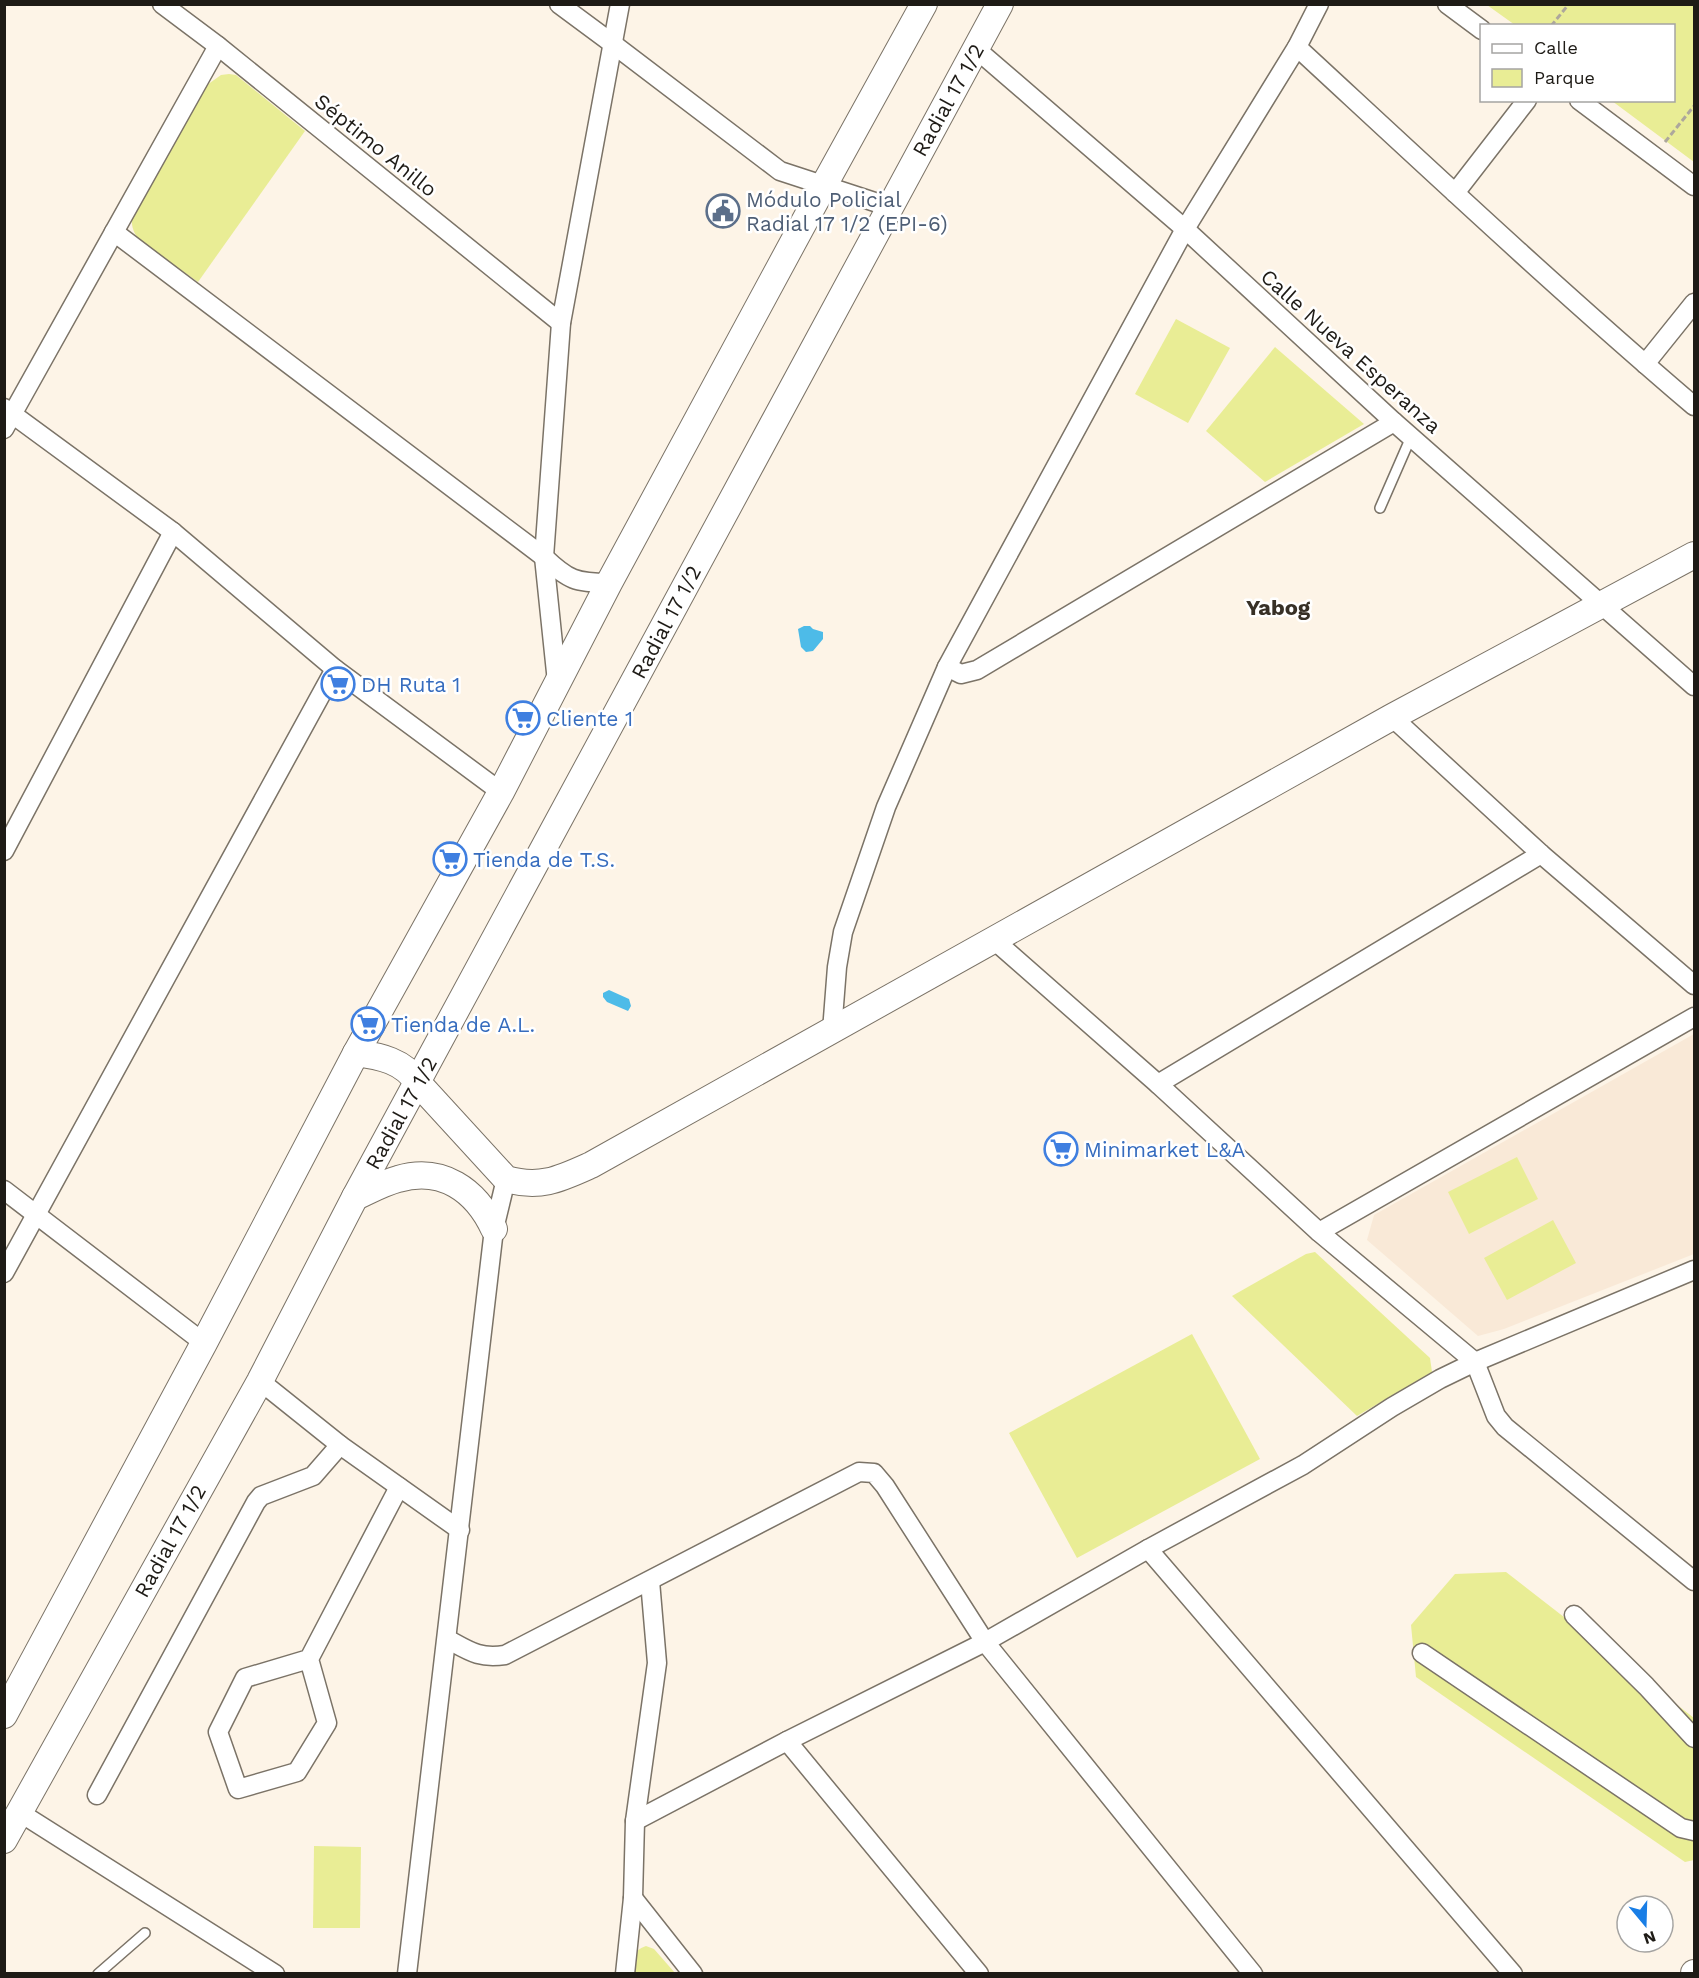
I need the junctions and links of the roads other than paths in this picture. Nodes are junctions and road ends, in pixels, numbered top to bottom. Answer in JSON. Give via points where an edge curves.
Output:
{"nodes":[{"id":1,"x":162,"y":4,"type":"edge"},
{"id":2,"x":559,"y":4,"type":"edge"},
{"id":3,"x":620,"y":4,"type":"edge"},
{"id":4,"x":924,"y":4,"type":"edge"},
{"id":5,"x":1000,"y":4,"type":"edge"},
{"id":6,"x":1319,"y":4,"type":"edge"},
{"id":7,"x":1447,"y":4,"type":"edge"},
{"id":8,"x":1480,"y":29,"type":"edge"},
{"id":9,"x":613,"y":44,"type":"junction"},
{"id":10,"x":218,"y":46,"type":"junction"},
{"id":11,"x":1297,"y":46,"type":"junction"},
{"id":12,"x":976,"y":49,"type":"junction"},
{"id":13,"x":1525,"y":102,"type":"edge"},
{"id":14,"x":1582,"y":102,"type":"edge"},
{"id":15,"x":1695,"y":186,"type":"edge"},
{"id":16,"x":823,"y":187,"type":"junction"},
{"id":17,"x":1455,"y":193,"type":"junction"},
{"id":18,"x":890,"y":207,"type":"junction"},
{"id":19,"x":1185,"y":229,"type":"junction"},
{"id":20,"x":114,"y":232,"type":"junction"},
{"id":21,"x":1695,"y":303,"type":"edge"},
{"id":22,"x":561,"y":322,"type":"junction"},
{"id":23,"x":1645,"y":364,"type":"junction"},
{"id":24,"x":1695,"y":406,"type":"edge"},
{"id":25,"x":7,"y":417,"type":"edge"},
{"id":26,"x":1394,"y":422,"type":"junction"},
{"id":27,"x":1411,"y":437,"type":"junction"},
{"id":28,"x":1380,"y":508,"type":"dead end"},
{"id":29,"x":173,"y":532,"type":"junction"},
{"id":30,"x":1695,"y":555,"type":"edge"},
{"id":31,"x":544,"y":557,"type":"junction"},
{"id":32,"x":609,"y":583,"type":"junction"},
{"id":33,"x":1601,"y":604,"type":"junction"},
{"id":34,"x":947,"y":667,"type":"junction"},
{"id":35,"x":335,"y":669,"type":"junction"},
{"id":36,"x":556,"y":682,"type":"junction"},
{"id":37,"x":1695,"y":686,"type":"edge"},
{"id":38,"x":1392,"y":717,"type":"junction"},
{"id":39,"x":501,"y":792,"type":"junction"},
{"id":40,"x":4,"y":851,"type":"edge"},
{"id":41,"x":1541,"y":854,"type":"junction"},
{"id":42,"x":994,"y":940,"type":"junction"},
{"id":43,"x":1695,"y":985,"type":"edge"},
{"id":44,"x":1695,"y":1017,"type":"edge"},
{"id":45,"x":832,"y":1031,"type":"junction"},
{"id":46,"x":356,"y":1053,"type":"junction"},
{"id":47,"x":418,"y":1083,"type":"junction"},
{"id":48,"x":1158,"y":1084,"type":"junction"},
{"id":49,"x":506,"y":1179,"type":"junction"},
{"id":50,"x":4,"y":1190,"type":"edge"},
{"id":51,"x":355,"y":1197,"type":"junction"},
{"id":52,"x":37,"y":1215,"type":"junction"},
{"id":53,"x":494,"y":1229,"type":"junction"},
{"id":54,"x":1319,"y":1232,"type":"junction"},
{"id":55,"x":1695,"y":1270,"type":"edge"},
{"id":56,"x":4,"y":1273,"type":"edge"},
{"id":57,"x":204,"y":1343,"type":"junction"},
{"id":58,"x":1475,"y":1362,"type":"junction"},
{"id":59,"x":260,"y":1381,"type":"junction"},
{"id":60,"x":340,"y":1445,"type":"junction"},
{"id":61,"x":399,"y":1486,"type":"junction"},
{"id":62,"x":460,"y":1530,"type":"junction"},
{"id":63,"x":1148,"y":1549,"type":"junction"},
{"id":64,"x":650,"y":1581,"type":"junction"},
{"id":65,"x":1695,"y":1581,"type":"edge"},
{"id":66,"x":1574,"y":1616,"type":"dead end"},
{"id":67,"x":447,"y":1640,"type":"junction"},
{"id":68,"x":985,"y":1642,"type":"junction"},
{"id":69,"x":1422,"y":1653,"type":"dead end"},
{"id":70,"x":309,"y":1659,"type":"junction"},
{"id":71,"x":4,"y":1715,"type":"edge"},
{"id":72,"x":1695,"y":1738,"type":"edge"},
{"id":73,"x":787,"y":1741,"type":"junction"},
{"id":74,"x":97,"y":1795,"type":"dead end"},
{"id":75,"x":19,"y":1812,"type":"junction"},
{"id":76,"x":635,"y":1821,"type":"junction"},
{"id":77,"x":1695,"y":1831,"type":"edge"},
{"id":78,"x":4,"y":1840,"type":"edge"},
{"id":79,"x":633,"y":1898,"type":"junction"},
{"id":80,"x":145,"y":1933,"type":"dead end"},
{"id":81,"x":98,"y":1974,"type":"edge"},
{"id":82,"x":274,"y":1974,"type":"edge"},
{"id":83,"x":406,"y":1974,"type":"edge"},
{"id":84,"x":625,"y":1974,"type":"edge"},
{"id":85,"x":693,"y":1974,"type":"edge"},
{"id":86,"x":979,"y":1974,"type":"edge"},
{"id":87,"x":1253,"y":1974,"type":"edge"},
{"id":88,"x":1513,"y":1974,"type":"edge"}],
"edges":[{"from":1,"to":10,"type":"street","name":"Séptimo Anillo"},
{"from":2,"to":9,"type":"street"},
{"from":3,"to":9,"type":"street"},
{"from":4,"to":16,"type":"street"},
{"from":5,"to":12,"type":"street","name":"Radial 17 1/2"},
{"from":6,"to":11,"type":"street"},
{"from":7,"to":8,"type":"street"},
{"from":9,"to":16,"type":"street","via":[[780,171]]},
{"from":9,"to":22,"type":"street"},
{"from":10,"to":20,"type":"street"},
{"from":10,"to":22,"type":"street","name":"Séptimo Anillo"},
{"from":11,"to":17,"type":"street"},
{"from":11,"to":19,"type":"street"},
{"from":12,"to":18,"type":"street","name":"Radial 17 1/2"},
{"from":12,"to":19,"type":"street","name":"Calle Nueva Esperanza"},
{"from":13,"to":17,"type":"street"},
{"from":14,"to":15,"type":"street"},
{"from":16,"to":18,"type":"street"},
{"from":16,"to":32,"type":"street"},
{"from":17,"to":23,"type":"street"},
{"from":18,"to":47,"type":"street","name":"Radial 17 1/2"},
{"from":19,"to":26,"type":"street","name":"Calle Nueva Esperanza"},
{"from":19,"to":34,"type":"street"},
{"from":20,"to":25,"type":"street"},
{"from":20,"to":31,"type":"street"},
{"from":21,"to":23,"type":"street"},
{"from":22,"to":31,"type":"street"},
{"from":23,"to":24,"type":"street"},
{"from":25,"to":29,"type":"street"},
{"from":26,"to":27,"type":"street","name":"Calle Nueva Esperanza"},
{"from":26,"to":34,"type":"street","via":[[977,670],[961,674]]},
{"from":27,"to":28,"type":"lane"},
{"from":27,"to":33,"type":"street","name":"Calle Nueva Esperanza"},
{"from":29,"to":35,"type":"street"},
{"from":29,"to":40,"type":"street"},
{"from":30,"to":33,"type":"street"},
{"from":31,"to":32,"type":"street","via":[[562,574],[585,583]]},
{"from":31,"to":36,"type":"street"},
{"from":32,"to":36,"type":"street"},
{"from":33,"to":37,"type":"street","name":"Calle Nueva Esperanza"},
{"from":33,"to":38,"type":"street"},
{"from":34,"to":45,"type":"street","via":[[886,807],[843,932]]},
{"from":35,"to":39,"type":"street"},
{"from":35,"to":52,"type":"street"},
{"from":36,"to":39,"type":"street"},
{"from":38,"to":41,"type":"street"},
{"from":38,"to":42,"type":"street"},
{"from":39,"to":46,"type":"street"},
{"from":41,"to":43,"type":"street"},
{"from":41,"to":48,"type":"street"},
{"from":42,"to":45,"type":"street"},
{"from":42,"to":48,"type":"street"},
{"from":44,"to":54,"type":"street"},
{"from":45,"to":49,"type":"street","via":[[591,1166],[551,1182],[520,1183]]},
{"from":46,"to":47,"type":"street","via":[[395,1062]]},
{"from":46,"to":57,"type":"street"},
{"from":47,"to":49,"type":"street"},
{"from":47,"to":51,"type":"street","name":"Radial 17 1/2"},
{"from":48,"to":54,"type":"street"},
{"from":49,"to":53,"type":"street"},
{"from":50,"to":52,"type":"street"},
{"from":51,"to":53,"type":"street","via":[[396,1179],[416,1175],[437,1177],[472,1195]]},
{"from":51,"to":59,"type":"street","name":"Radial 17 1/2"},
{"from":52,"to":56,"type":"street"},
{"from":52,"to":57,"type":"street"},
{"from":53,"to":62,"type":"street"},
{"from":54,"to":58,"type":"street"},
{"from":55,"to":58,"type":"street"},
{"from":57,"to":71,"type":"street"},
{"from":58,"to":63,"type":"street","via":[[1440,1378],[1303,1465]]},
{"from":58,"to":65,"type":"street","via":[[1496,1416],[1505,1427]]},
{"from":59,"to":60,"type":"street"},
{"from":59,"to":75,"type":"street","name":"Radial 17 1/2"},
{"from":60,"to":61,"type":"street"},
{"from":60,"to":74,"type":"street","via":[[313,1476],[268,1493],[256,1502]]},
{"from":61,"to":62,"type":"street"},
{"from":61,"to":70,"type":"street"},
{"from":62,"to":67,"type":"street"},
{"from":63,"to":68,"type":"street"},
{"from":63,"to":88,"type":"street"},
{"from":64,"to":67,"type":"street","via":[[505,1655],[477,1655]]},
{"from":64,"to":68,"type":"street","via":[[859,1472],[873,1473]]},
{"from":64,"to":76,"type":"street","via":[[657,1663]]},
{"from":66,"to":72,"type":"street"},
{"from":67,"to":83,"type":"street"},
{"from":68,"to":73,"type":"street"},
{"from":68,"to":87,"type":"street"},
{"from":69,"to":77,"type":"street","via":[[1681,1828]]},
{"from":70,"to":70,"type":"street","via":[[327,1723],[297,1772],[238,1789],[218,1732],[245,1678]]},
{"from":73,"to":76,"type":"street"},
{"from":73,"to":86,"type":"street"},
{"from":75,"to":78,"type":"street","name":"Radial 17 1/2"},
{"from":75,"to":82,"type":"street"},
{"from":76,"to":79,"type":"street"},
{"from":79,"to":84,"type":"street"},
{"from":79,"to":85,"type":"street"},
{"from":80,"to":81,"type":"lane"}]}
